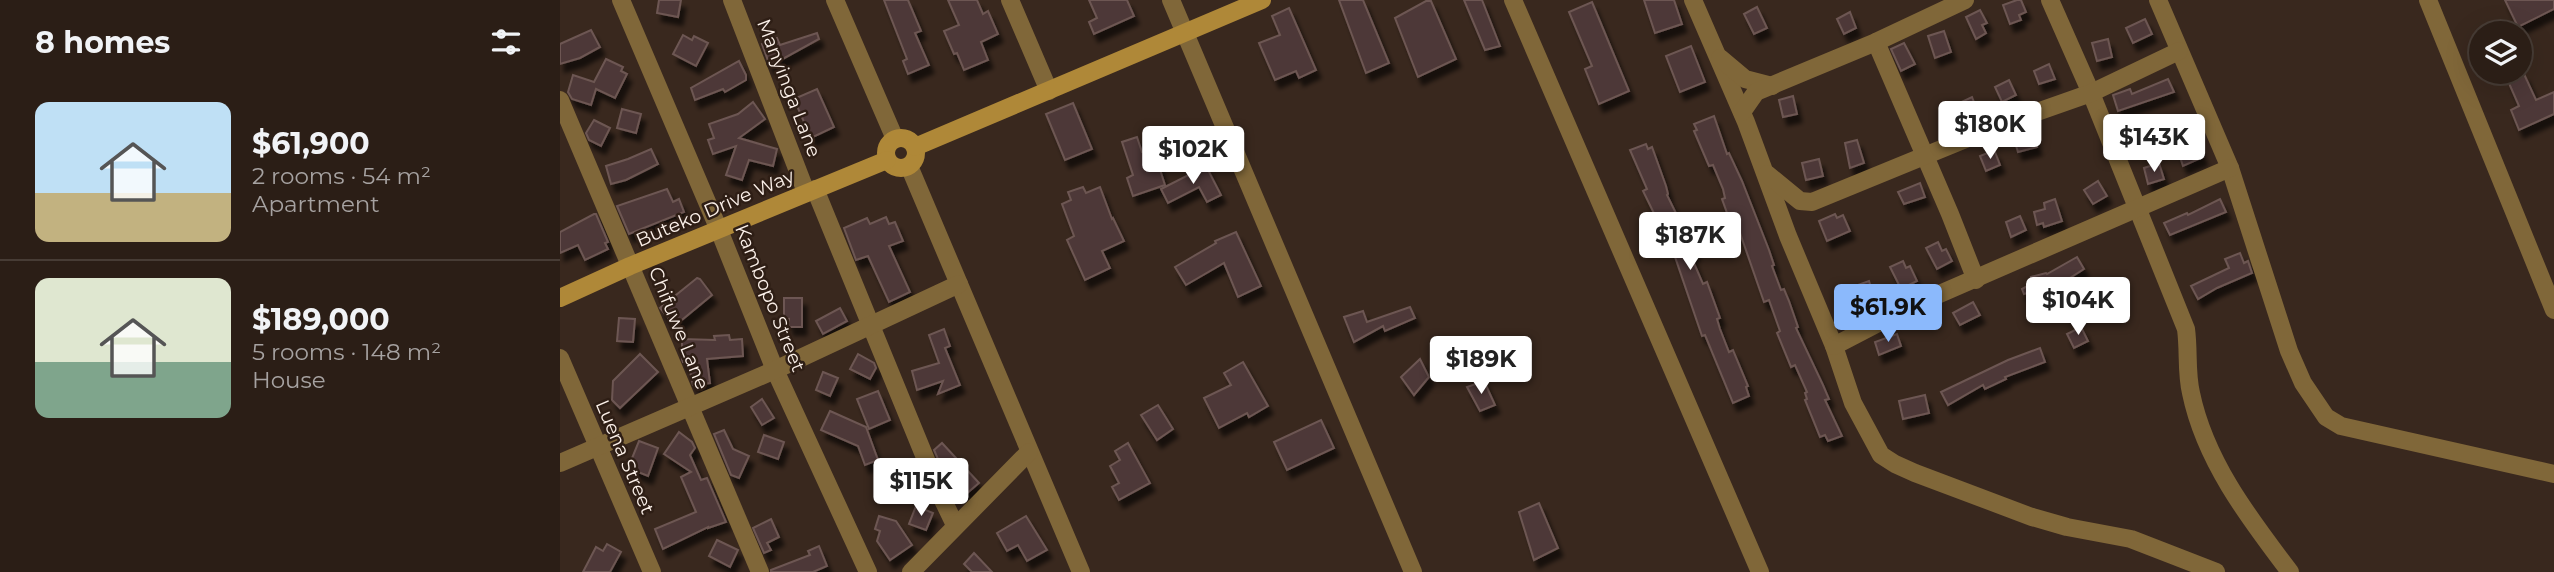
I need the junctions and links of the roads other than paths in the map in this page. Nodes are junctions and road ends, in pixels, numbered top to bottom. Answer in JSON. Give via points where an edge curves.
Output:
{"nodes":[{"id":1,"x":621,"y":0,"type":"edge"},
{"id":2,"x":732,"y":0,"type":"edge"},
{"id":3,"x":835,"y":0,"type":"edge"},
{"id":4,"x":1010,"y":0,"type":"edge"},
{"id":5,"x":1171,"y":0,"type":"edge"},
{"id":6,"x":1262,"y":0,"type":"edge"},
{"id":7,"x":1513,"y":0,"type":"edge"},
{"id":8,"x":1693,"y":0,"type":"edge"},
{"id":9,"x":1965,"y":0,"type":"edge"},
{"id":10,"x":2050,"y":0,"type":"edge"},
{"id":11,"x":2158,"y":0,"type":"edge"},
{"id":12,"x":2428,"y":0,"type":"edge"},
{"id":13,"x":1185,"y":33,"type":"junction"},
{"id":14,"x":1876,"y":42,"type":"junction"},
{"id":15,"x":2179,"y":51,"type":"junction"},
{"id":16,"x":1716,"y":55,"type":"junction"},
{"id":17,"x":1772,"y":86,"type":"junction"},
{"id":18,"x":1049,"y":91,"type":"junction"},
{"id":19,"x":2091,"y":93,"type":"junction"},
{"id":20,"x":560,"y":100,"type":"edge"},
{"id":21,"x":1742,"y":112,"type":"junction"},
{"id":22,"x":895,"y":139,"type":"junction"},
{"id":23,"x":915,"y":147,"type":"junction"},
{"id":24,"x":1924,"y":157,"type":"junction"},
{"id":25,"x":887,"y":160,"type":"junction"},
{"id":26,"x":909,"y":166,"type":"junction"},
{"id":27,"x":2230,"y":168,"type":"junction"},
{"id":28,"x":1763,"y":169,"type":"junction"},
{"id":29,"x":811,"y":190,"type":"junction"},
{"id":30,"x":2139,"y":209,"type":"junction"},
{"id":31,"x":719,"y":230,"type":"junction"},
{"id":32,"x":630,"y":266,"type":"junction"},
{"id":33,"x":1976,"y":280,"type":"junction"},
{"id":34,"x":958,"y":284,"type":"junction"},
{"id":35,"x":560,"y":298,"type":"edge"},
{"id":36,"x":2554,"y":310,"type":"edge"},
{"id":37,"x":872,"y":325,"type":"junction"},
{"id":38,"x":1834,"y":346,"type":"junction"},
{"id":39,"x":560,"y":358,"type":"edge"},
{"id":40,"x":775,"y":370,"type":"junction"},
{"id":41,"x":688,"y":406,"type":"junction"},
{"id":42,"x":598,"y":448,"type":"junction"},
{"id":43,"x":1029,"y":452,"type":"junction"},
{"id":44,"x":560,"y":463,"type":"edge"},
{"id":45,"x":2554,"y":474,"type":"edge"},
{"id":46,"x":955,"y":525,"type":"junction"},
{"id":47,"x":652,"y":572,"type":"edge"},
{"id":48,"x":760,"y":572,"type":"edge"},
{"id":49,"x":868,"y":572,"type":"edge"},
{"id":50,"x":911,"y":572,"type":"edge"},
{"id":51,"x":1081,"y":572,"type":"edge"},
{"id":52,"x":1413,"y":572,"type":"edge"},
{"id":53,"x":1760,"y":572,"type":"edge"},
{"id":54,"x":2216,"y":572,"type":"edge"},
{"id":55,"x":2290,"y":572,"type":"edge"}],
"edges":[{"from":1,"to":31,"type":"street","name":"Kambopo Street"},
{"from":2,"to":29,"type":"street","name":"Manyinga Lane"},
{"from":3,"to":22,"type":"street"},
{"from":4,"to":18,"type":"street"},
{"from":5,"to":13,"type":"street"},
{"from":6,"to":13,"type":"street"},
{"from":7,"to":53,"type":"street"},
{"from":8,"to":16,"type":"street"},
{"from":9,"to":14,"type":"street"},
{"from":10,"to":19,"type":"street"},
{"from":11,"to":15,"type":"street"},
{"from":12,"to":36,"type":"street"},
{"from":13,"to":18,"type":"street"},
{"from":13,"to":52,"type":"street"},
{"from":14,"to":17,"type":"street"},
{"from":14,"to":24,"type":"street"},
{"from":15,"to":19,"type":"street"},
{"from":15,"to":27,"type":"street"},
{"from":16,"to":17,"type":"street","via":[[1745,79]]},
{"from":16,"to":21,"type":"street"},
{"from":17,"to":21,"type":"street","via":[[1756,92]]},
{"from":18,"to":23,"type":"street"},
{"from":19,"to":24,"type":"street"},
{"from":19,"to":30,"type":"street"},
{"from":20,"to":32,"type":"street","name":"Chifuwe Lane"},
{"from":21,"to":28,"type":"street"},
{"from":22,"to":23,"type":"street","via":[[903,138]]},
{"from":22,"to":25,"type":"street","via":[[888,144]]},
{"from":23,"to":26,"type":"street"},
{"from":24,"to":28,"type":"street","via":[[1806,202]]},
{"from":24,"to":33,"type":"street"},
{"from":25,"to":26,"type":"street","via":[[901,169]]},
{"from":25,"to":29,"type":"street","name":"Buteko Drive Way"},
{"from":26,"to":34,"type":"street"},
{"from":27,"to":30,"type":"street"},
{"from":27,"to":45,"type":"street","via":[[2289,351],[2326,417],[2341,426]]},
{"from":28,"to":38,"type":"street"},
{"from":29,"to":31,"type":"street","name":"Buteko Drive Way"},
{"from":29,"to":37,"type":"street","name":"Manyinga Lane"},
{"from":30,"to":33,"type":"street"},
{"from":30,"to":55,"type":"street","via":[[2186,329],[2187,371],[2200,426],[2229,487]]},
{"from":31,"to":32,"type":"street","name":"Buteko Drive Way"},
{"from":31,"to":40,"type":"street","name":"Kambopo Street"},
{"from":32,"to":35,"type":"street","name":"Buteko Drive Way"},
{"from":32,"to":41,"type":"street","name":"Chifuwe Lane"},
{"from":33,"to":38,"type":"street","via":[[1905,309]]},
{"from":34,"to":37,"type":"street"},
{"from":34,"to":43,"type":"street"},
{"from":37,"to":40,"type":"street"},
{"from":37,"to":46,"type":"street","name":"Manyinga Lane"},
{"from":38,"to":54,"type":"street","via":[[1853,403],[1888,461],[2032,517],[2131,539]]},
{"from":39,"to":42,"type":"street","name":"Luena Street"},
{"from":40,"to":41,"type":"street"},
{"from":40,"to":49,"type":"street","name":"Kambopo Street"},
{"from":41,"to":42,"type":"street"},
{"from":41,"to":48,"type":"street","name":"Chifuwe Lane"},
{"from":42,"to":44,"type":"street"},
{"from":42,"to":47,"type":"street","name":"Luena Street"},
{"from":43,"to":46,"type":"street"},
{"from":43,"to":51,"type":"street"},
{"from":46,"to":50,"type":"street"}]}
